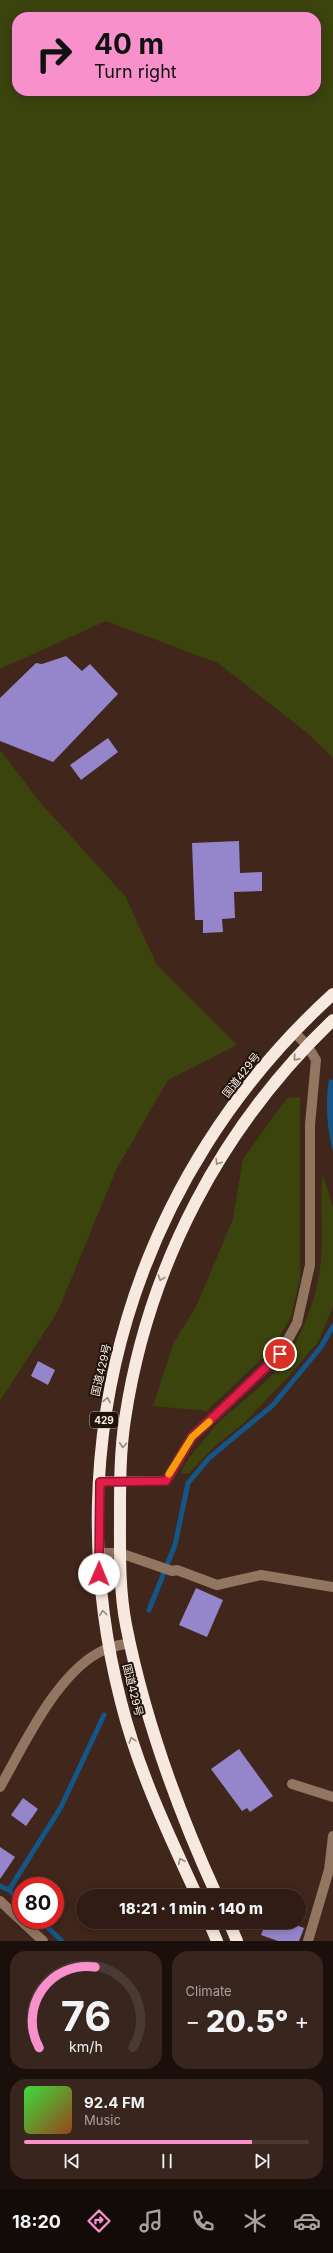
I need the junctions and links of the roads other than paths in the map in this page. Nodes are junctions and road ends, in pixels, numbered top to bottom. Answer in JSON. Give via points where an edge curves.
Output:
{"nodes":[{"id":1,"x":333,"y":994,"type":"edge"},
{"id":2,"x":333,"y":1020,"type":"edge"},
{"id":3,"x":294,"y":1032,"type":"junction"},
{"id":4,"x":307,"y":1045,"type":"junction"},
{"id":5,"x":120,"y":1481,"type":"junction"},
{"id":6,"x":100,"y":1482,"type":"junction"},
{"id":7,"x":100,"y":1553,"type":"junction"},
{"id":8,"x":120,"y":1553,"type":"junction"},
{"id":9,"x":333,"y":1587,"type":"edge"},
{"id":10,"x":130,"y":1643,"type":"junction"},
{"id":11,"x":109,"y":1648,"type":"junction"},
{"id":12,"x":292,"y":1784,"type":"dead end"},
{"id":13,"x":0,"y":1787,"type":"edge"},
{"id":14,"x":333,"y":1797,"type":"edge"},
{"id":15,"x":333,"y":1836,"type":"edge"},
{"id":16,"x":194,"y":1889,"type":"edge"},
{"id":17,"x":214,"y":1889,"type":"edge"},
{"id":18,"x":0,"y":1901,"type":"edge"},
{"id":19,"x":212,"y":1929,"type":"edge"},
{"id":20,"x":232,"y":1929,"type":"edge"},
{"id":21,"x":43,"y":1941,"type":"edge"},
{"id":22,"x":217,"y":1941,"type":"edge"},
{"id":23,"x":237,"y":1941,"type":"edge"},
{"id":24,"x":308,"y":1941,"type":"edge"}],
"edges":[{"from":1,"to":3,"type":"highway","name":"国道429号","number":"429"},
{"from":2,"to":4,"type":"highway","name":"国道429号","number":"429"},
{"from":3,"to":4,"type":"street"},
{"from":6,"to":3,"type":"highway","name":"国道429号","number":"429","one_way":true,"via":[[100,1450],[112,1377],[134,1298],[158,1237],[180,1191],[217,1127],[258,1073]]},
{"from":4,"to":5,"type":"highway","name":"国道429号","number":"429","one_way":true,"via":[[272,1085],[232,1139],[195,1203],[166,1264],[152,1303],[132,1381],[124,1422]]},
{"from":4,"to":5,"type":"street","via":[[316,1060],[310,1125],[310,1265],[297,1322],[280,1354],[192,1437],[166,1481]]},
{"from":5,"to":6,"type":"street"},
{"from":5,"to":8,"type":"highway","name":"国道429号","number":"429"},
{"from":6,"to":7,"type":"highway","name":"国道429号","number":"429"},
{"from":7,"to":8,"type":"street"},
{"from":11,"to":7,"type":"highway","name":"国道429号","number":"429","one_way":true},
{"from":8,"to":9,"type":"street","via":[[217,1585],[261,1575]]},
{"from":8,"to":10,"type":"highway","name":"国道429号","number":"429","via":[[125,1622]]},
{"from":10,"to":11,"type":"street"},
{"from":10,"to":17,"type":"highway","name":"国道429号","number":"429","via":[[171,1787]]},
{"from":11,"to":13,"type":"street","via":[[93,1656],[66,1680]]},
{"from":16,"to":11,"type":"highway","name":"国道429号","number":"429","one_way":true,"via":[[139,1762],[121,1703]]},
{"from":12,"to":14,"type":"street"},
{"from":15,"to":24,"type":"street","via":[[329,1870]]},
{"from":18,"to":21,"type":"street"},
{"from":19,"to":22,"type":"highway"},
{"from":20,"to":23,"type":"highway"}]}
